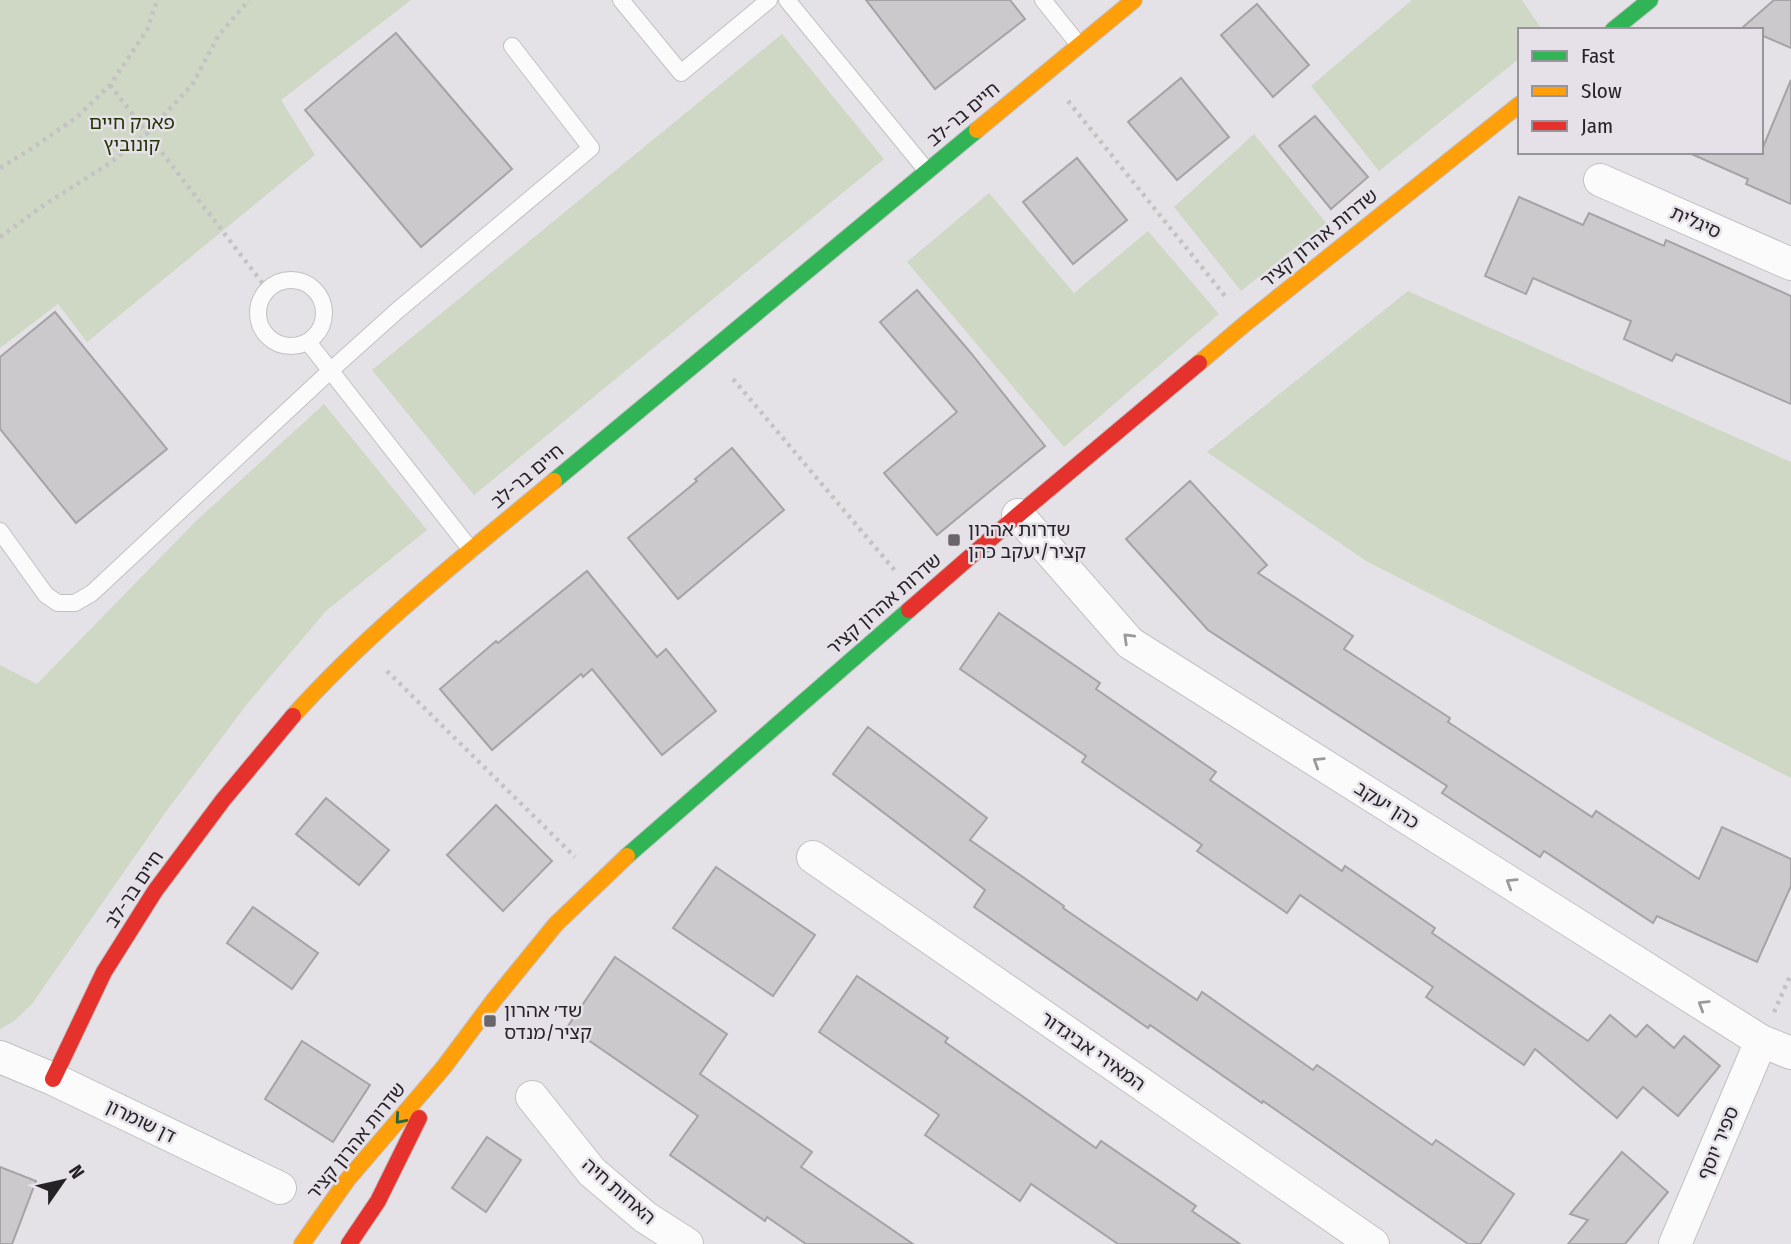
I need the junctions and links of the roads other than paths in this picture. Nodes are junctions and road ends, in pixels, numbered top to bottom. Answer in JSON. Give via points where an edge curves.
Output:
{"nodes":[{"id":1,"x":621,"y":0,"type":"edge"},
{"id":2,"x":769,"y":0,"type":"edge"},
{"id":3,"x":787,"y":0,"type":"edge"},
{"id":4,"x":1043,"y":0,"type":"edge"},
{"id":5,"x":1133,"y":0,"type":"edge"},
{"id":6,"x":1650,"y":0,"type":"edge"},
{"id":7,"x":1615,"y":28,"type":"edge"},
{"id":8,"x":1079,"y":45,"type":"junction"},
{"id":9,"x":512,"y":46,"type":"dead end"},
{"id":10,"x":1518,"y":106,"type":"edge"},
{"id":11,"x":927,"y":171,"type":"junction"},
{"id":12,"x":1600,"y":180,"type":"dead end"},
{"id":13,"x":1791,"y":264,"type":"edge"},
{"id":14,"x":308,"y":342,"type":"junction"},
{"id":15,"x":330,"y":371,"type":"junction"},
{"id":16,"x":1017,"y":515,"type":"junction"},
{"id":17,"x":0,"y":531,"type":"edge"},
{"id":18,"x":471,"y":550,"type":"junction"},
{"id":19,"x":813,"y":858,"type":"dead end"},
{"id":20,"x":1761,"y":1041,"type":"junction"},
{"id":21,"x":1791,"y":1053,"type":"edge"},
{"id":22,"x":0,"y":1057,"type":"edge"},
{"id":23,"x":444,"y":1068,"type":"junction"},
{"id":24,"x":52,"y":1079,"type":"junction"},
{"id":25,"x":532,"y":1097,"type":"dead end"},
{"id":26,"x":280,"y":1188,"type":"dead end"},
{"id":27,"x":302,"y":1244,"type":"edge"},
{"id":28,"x":349,"y":1244,"type":"edge"},
{"id":29,"x":687,"y":1244,"type":"edge"},
{"id":30,"x":1373,"y":1244,"type":"edge"},
{"id":31,"x":1675,"y":1244,"type":"edge"}],
"edges":[{"from":1,"to":2,"type":"lane","via":[[681,73]]},
{"from":3,"to":11,"type":"lane"},
{"from":4,"to":8,"type":"lane"},
{"from":5,"to":8,"type":"street","name":"חיים בר-לב"},
{"from":6,"to":7,"type":"street"},
{"from":8,"to":11,"type":"street","name":"חיים בר-לב"},
{"from":9,"to":15,"type":"lane","via":[[592,148]]},
{"from":10,"to":16,"type":"street","name":"שדרות אהרון קציר","via":[[1246,323]]},
{"from":11,"to":18,"type":"street","name":"חיים בר-לב"},
{"from":12,"to":13,"type":"street","name":"סיגלית"},
{"from":14,"to":14,"type":"lane","via":[[287,346],[262,329],[258,319],[261,298],[275,283],[295,279],[321,296],[325,317]]},
{"from":14,"to":15,"type":"lane"},
{"from":15,"to":17,"type":"lane","via":[[113,575],[75,603],[58,603],[46,595]]},
{"from":15,"to":18,"type":"lane"},
{"from":20,"to":16,"type":"street","name":"כהן יעקב","one_way":true,"via":[[1130,643]]},
{"from":16,"to":23,"type":"street","name":"שדרות אהרון קציר","via":[[632,850],[556,924]]},
{"from":18,"to":24,"type":"street","name":"חיים בר-לב","via":[[320,686],[223,800],[155,891],[104,972]]},
{"from":19,"to":30,"type":"street","name":"המאירי אביגדור"},
{"from":20,"to":21,"type":"street","name":"כהן יעקב"},
{"from":20,"to":31,"type":"street","name":"ספיר יוסף"},
{"from":22,"to":24,"type":"street","name":"דן שומרון"},
{"from":23,"to":27,"type":"street","name":"שדרות אהרון קציר","one_way":true,"via":[[348,1179]]},
{"from":23,"to":28,"type":"street","name":"שדרות אהרון קציר","via":[[378,1201]]},
{"from":24,"to":26,"type":"street","name":"דן שומרון"},
{"from":25,"to":29,"type":"street","name":"האחות חיה","via":[[592,1172],[645,1217]]}]}
